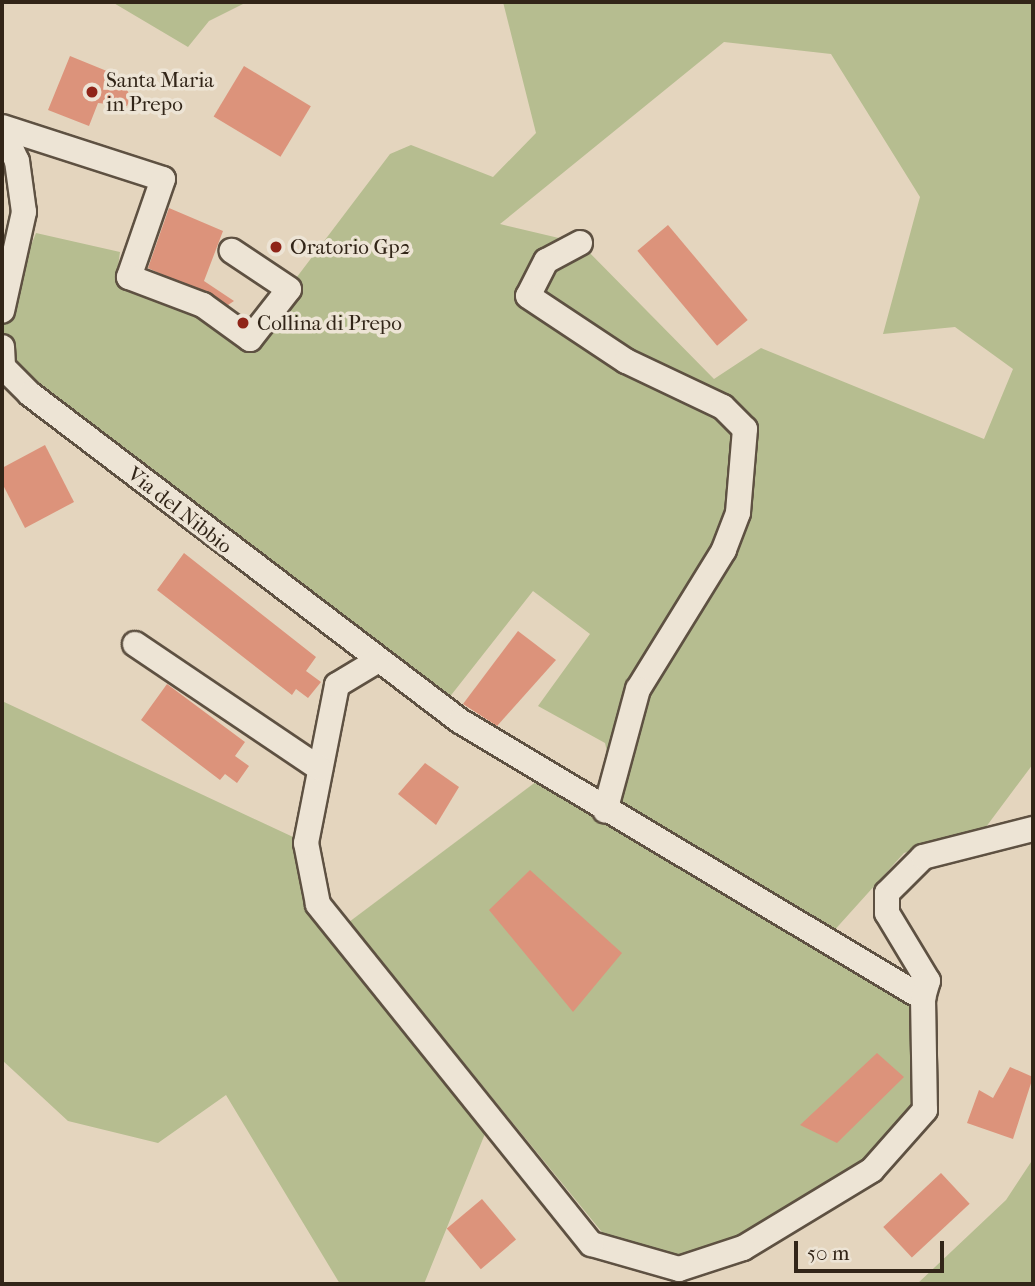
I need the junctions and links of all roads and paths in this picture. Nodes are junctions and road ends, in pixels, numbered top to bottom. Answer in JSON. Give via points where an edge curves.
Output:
{"nodes":[{"id":1,"x":2,"y":128,"type":"edge"},
{"id":2,"x":580,"y":243,"type":"dead end"},
{"id":3,"x":232,"y":251,"type":"dead end"},
{"id":4,"x":2,"y":311,"type":"edge"},
{"id":5,"x":2,"y":347,"type":"edge"},
{"id":6,"x":135,"y":644,"type":"dead end"},
{"id":7,"x":377,"y":661,"type":"junction"},
{"id":8,"x":320,"y":769,"type":"junction"},
{"id":9,"x":605,"y":811,"type":"junction"},
{"id":10,"x":1033,"y":829,"type":"edge"},
{"id":11,"x":923,"y":998,"type":"junction"}],
"edges":[{"from":1,"to":3,"type":"street","via":[[163,179],[129,277],[203,305],[250,339],[289,289]]},
{"from":1,"to":4,"type":"street","via":[[17,161],[24,212]]},
{"from":2,"to":9,"type":"street","via":[[546,261],[528,296],[626,361],[723,407],[746,429],[738,513],[724,550],[638,689]]},
{"from":5,"to":7,"type":"street","name":"Via del Nibbio","via":[[3,367],[30,394]]},
{"from":6,"to":8,"type":"street"},
{"from":7,"to":8,"type":"street","via":[[337,685]]},
{"from":7,"to":9,"type":"street","name":"Via del Nibbio"},
{"from":8,"to":11,"type":"street","via":[[306,843],[318,904],[591,1244],[679,1269],[743,1248],[872,1170],[925,1110]]},
{"from":9,"to":11,"type":"street","name":"Via del Nibbio"},
{"from":10,"to":11,"type":"street","via":[[923,857],[887,893],[887,913],[928,981]]}]}
